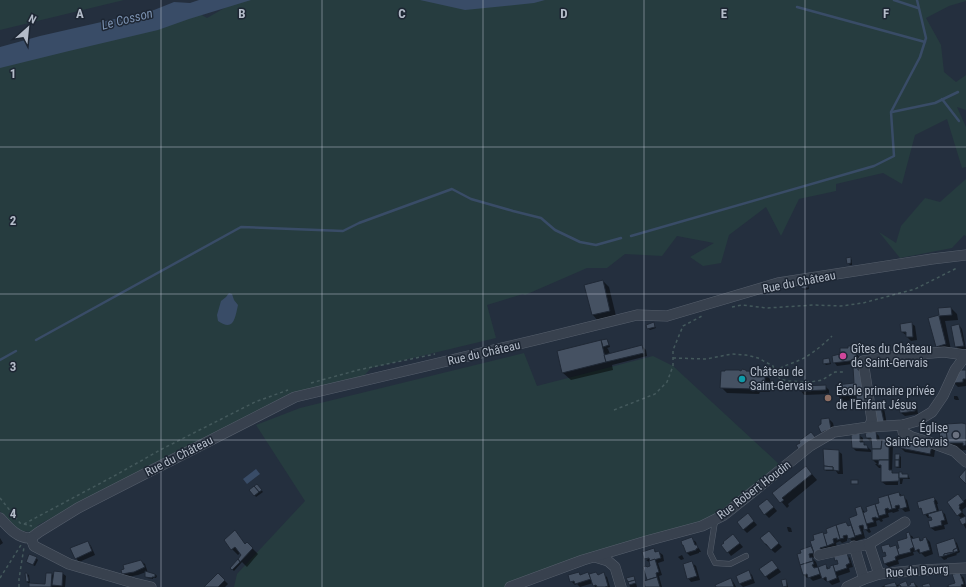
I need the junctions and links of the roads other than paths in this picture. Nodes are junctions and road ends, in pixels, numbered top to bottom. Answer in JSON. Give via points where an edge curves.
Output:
{"nodes":[{"id":1,"x":964,"y":255,"type":"edge"},
{"id":2,"x":965,"y":355,"type":"edge"},
{"id":3,"x":903,"y":425,"type":"junction"},
{"id":4,"x":869,"y":427,"type":"junction"},
{"id":5,"x":966,"y":462,"type":"edge"},
{"id":6,"x":0,"y":518,"type":"edge"},
{"id":7,"x":715,"y":520,"type":"junction"},
{"id":8,"x":905,"y":522,"type":"dead end"},
{"id":9,"x":28,"y":538,"type":"junction"},
{"id":10,"x":869,"y":544,"type":"junction"},
{"id":11,"x":628,"y":546,"type":"junction"},
{"id":12,"x":854,"y":546,"type":"junction"},
{"id":13,"x":819,"y":555,"type":"dead end"},
{"id":14,"x":746,"y":556,"type":"dead end"},
{"id":15,"x":595,"y":557,"type":"junction"},
{"id":16,"x":615,"y":567,"type":"junction"},
{"id":17,"x":966,"y":568,"type":"edge"},
{"id":18,"x":879,"y":574,"type":"junction"},
{"id":19,"x":864,"y":579,"type":"junction"},
{"id":20,"x":151,"y":587,"type":"edge"},
{"id":21,"x":510,"y":587,"type":"edge"},
{"id":22,"x":621,"y":587,"type":"edge"},
{"id":23,"x":847,"y":587,"type":"edge"}],
"edges":[{"from":1,"to":9,"type":"street","name":"Rue du Château","via":[[778,284],[667,316],[637,315],[295,398],[78,508]]},
{"from":2,"to":3,"type":"street","name":"Rue Robert Houdin","via":[[932,412],[917,421]]},
{"from":2,"to":4,"type":"street","via":[[944,352],[863,361],[872,420]]},
{"from":3,"to":4,"type":"street","name":"Rue Robert Houdin"},
{"from":3,"to":5,"type":"street","via":[[903,432],[954,451]]},
{"from":4,"to":7,"type":"street","name":"Rue Robert Houdin","via":[[834,432],[810,446]]},
{"from":6,"to":9,"type":"street","via":[[12,531]]},
{"from":7,"to":11,"type":"street","name":"Rue Robert Houdin","via":[[702,526]]},
{"from":7,"to":14,"type":"lane","via":[[710,553],[715,563],[730,564]]},
{"from":8,"to":10,"type":"street"},
{"from":9,"to":20,"type":"street","via":[[34,546],[69,564]]},
{"from":10,"to":12,"type":"street"},
{"from":10,"to":18,"type":"street"},
{"from":11,"to":15,"type":"street","name":"Rue Robert Houdin"},
{"from":11,"to":16,"type":"street","via":[[618,558]]},
{"from":12,"to":13,"type":"street"},
{"from":12,"to":19,"type":"street"},
{"from":15,"to":16,"type":"street","via":[[608,561]]},
{"from":15,"to":21,"type":"street","name":"Rue Robert Houdin"},
{"from":16,"to":22,"type":"street"},
{"from":17,"to":18,"type":"street","name":"Rue du Bourg"},
{"from":18,"to":19,"type":"street","name":"Rue du Bourg"},
{"from":19,"to":23,"type":"street","name":"Rue du Bourg"}]}
